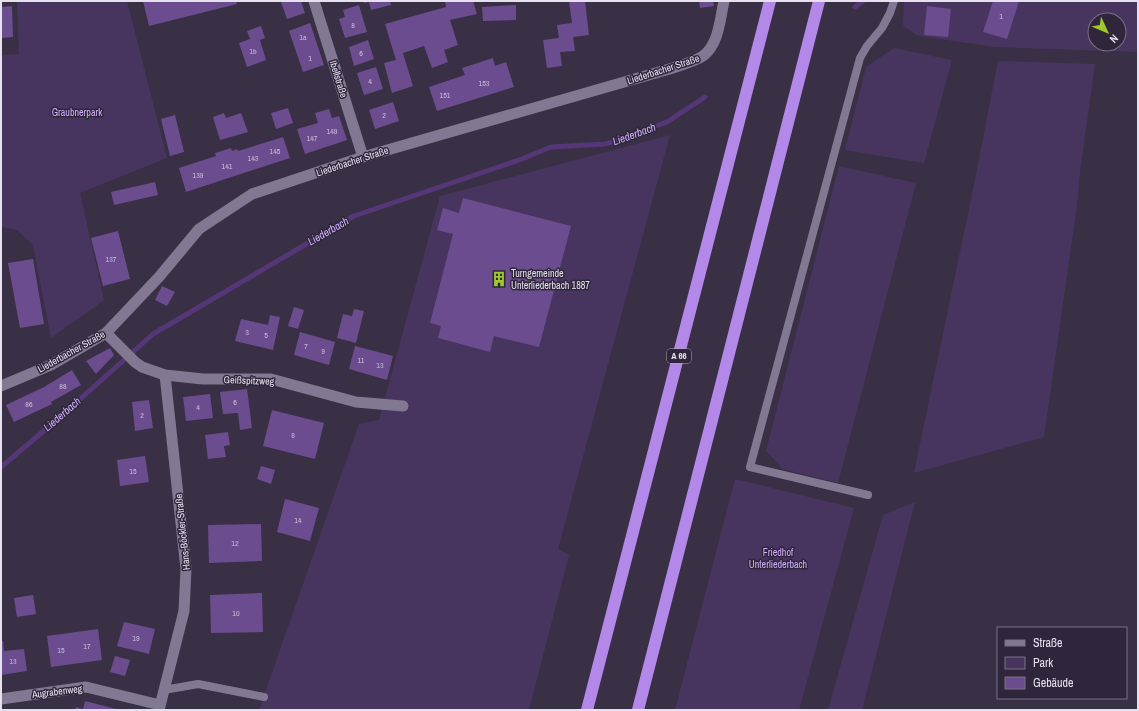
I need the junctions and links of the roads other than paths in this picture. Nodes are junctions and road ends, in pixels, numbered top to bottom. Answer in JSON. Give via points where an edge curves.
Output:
{"nodes":[{"id":1,"x":314,"y":1,"type":"edge"},
{"id":2,"x":724,"y":1,"type":"edge"},
{"id":3,"x":770,"y":1,"type":"edge"},
{"id":4,"x":819,"y":1,"type":"edge"},
{"id":5,"x":894,"y":1,"type":"edge"},
{"id":6,"x":363,"y":157,"type":"junction"},
{"id":7,"x":106,"y":333,"type":"junction"},
{"id":8,"x":165,"y":375,"type":"junction"},
{"id":9,"x":1,"y":386,"type":"edge"},
{"id":10,"x":404,"y":406,"type":"dead end"},
{"id":11,"x":868,"y":495,"type":"dead end"},
{"id":12,"x":164,"y":690,"type":"junction"},
{"id":13,"x":264,"y":696,"type":"dead end"},
{"id":14,"x":1,"y":699,"type":"edge"},
{"id":15,"x":159,"y":707,"type":"edge"},
{"id":16,"x":587,"y":710,"type":"edge"},
{"id":17,"x":638,"y":710,"type":"edge"}],
"edges":[{"from":1,"to":6,"type":"street","name":"Ibellstraße"},
{"from":2,"to":6,"type":"street","name":"Liederbacher Straße","via":[[711,48],[694,61]]},
{"from":3,"to":16,"type":"highway","number":"A 66"},
{"from":4,"to":17,"type":"highway"},
{"from":5,"to":11,"type":"lane","via":[[882,28],[860,58],[750,467]]},
{"from":6,"to":7,"type":"street","name":"Liederbacher Straße","via":[[252,194],[199,229],[159,277]]},
{"from":7,"to":8,"type":"street","name":"Geißspitzweg","via":[[142,367]]},
{"from":7,"to":9,"type":"street","name":"Liederbacher Straße","via":[[51,365]]},
{"from":8,"to":10,"type":"street","name":"Geißspitzweg","via":[[203,379],[271,379],[356,402]]},
{"from":8,"to":12,"type":"street","name":"Hans-Böckler-Straße","via":[[186,569],[184,611]]},
{"from":12,"to":13,"type":"lane","via":[[198,684]]},
{"from":12,"to":15,"type":"street","name":"Hans-Böckler-Straße"},
{"from":14,"to":15,"type":"street","name":"Augrabenweg","via":[[86,687]]}]}
